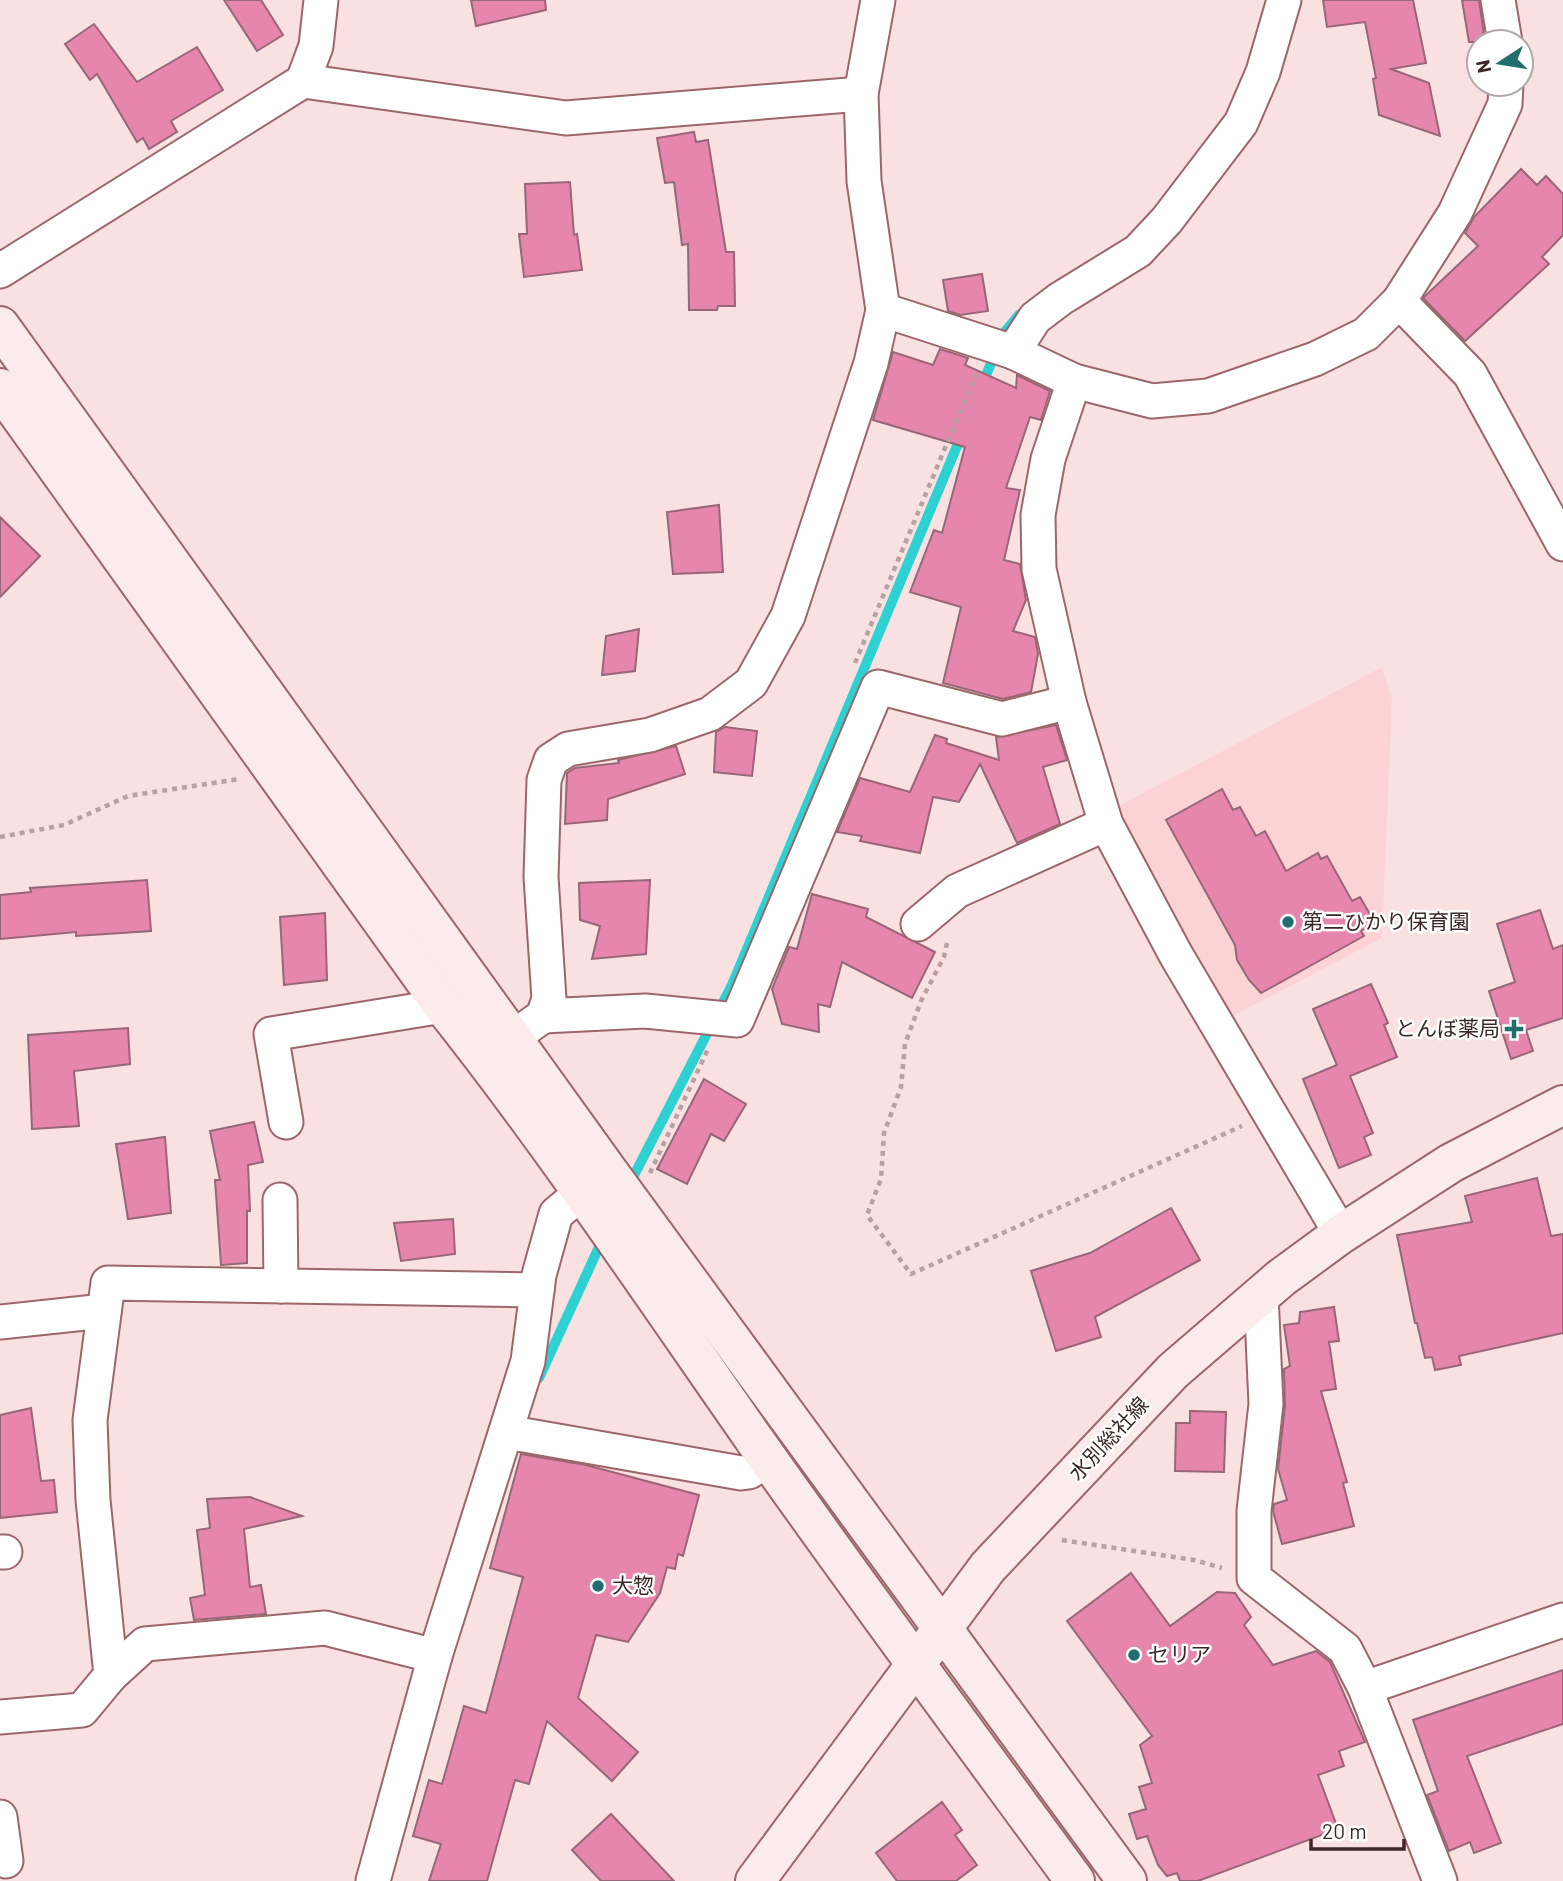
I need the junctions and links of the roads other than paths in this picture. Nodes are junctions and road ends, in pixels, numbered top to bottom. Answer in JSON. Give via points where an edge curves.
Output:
{"nodes":[{"id":1,"x":321,"y":0,"type":"edge"},
{"id":2,"x":877,"y":0,"type":"edge"},
{"id":3,"x":1284,"y":0,"type":"edge"},
{"id":4,"x":1498,"y":0,"type":"edge"},
{"id":5,"x":1503,"y":28,"type":"edge"},
{"id":6,"x":303,"y":81,"type":"junction"},
{"id":7,"x":861,"y":94,"type":"junction"},
{"id":8,"x":1505,"y":98,"type":"edge"},
{"id":9,"x":0,"y":271,"type":"edge"},
{"id":10,"x":1399,"y":301,"type":"junction"},
{"id":11,"x":883,"y":310,"type":"junction"},
{"id":12,"x":0,"y":326,"type":"edge"},
{"id":13,"x":1002,"y":348,"type":"junction"},
{"id":14,"x":1074,"y":381,"type":"junction"},
{"id":15,"x":0,"y":388,"type":"edge"},
{"id":16,"x":1563,"y":544,"type":"edge"},
{"id":17,"x":1069,"y":702,"type":"junction"},
{"id":18,"x":1106,"y":824,"type":"junction"},
{"id":19,"x":918,"y":924,"type":"dead end"},
{"id":20,"x":443,"y":1006,"type":"junction"},
{"id":21,"x":543,"y":1016,"type":"junction"},
{"id":22,"x":498,"y":1048,"type":"junction"},
{"id":23,"x":1563,"y":1105,"type":"edge"},
{"id":24,"x":286,"y":1122,"type":"dead end"},
{"id":25,"x":614,"y":1199,"type":"junction"},
{"id":26,"x":280,"y":1200,"type":"dead end"},
{"id":27,"x":1341,"y":1234,"type":"junction"},
{"id":28,"x":281,"y":1286,"type":"junction"},
{"id":29,"x":537,"y":1290,"type":"junction"},
{"id":30,"x":1261,"y":1294,"type":"junction"},
{"id":31,"x":104,"y":1311,"type":"junction"},
{"id":32,"x":0,"y":1322,"type":"edge"},
{"id":33,"x":515,"y":1434,"type":"junction"},
{"id":34,"x":769,"y":1459,"type":"junction"},
{"id":35,"x":1563,"y":1620,"type":"edge"},
{"id":36,"x":943,"y":1628,"type":"junction"},
{"id":37,"x":435,"y":1656,"type":"junction"},
{"id":38,"x":916,"y":1665,"type":"junction"},
{"id":39,"x":111,"y":1675,"type":"junction"},
{"id":40,"x":1365,"y":1688,"type":"junction"},
{"id":41,"x":0,"y":1717,"type":"edge"},
{"id":42,"x":763,"y":1878,"type":"edge"},
{"id":43,"x":373,"y":1881,"type":"edge"},
{"id":44,"x":1075,"y":1881,"type":"edge"},
{"id":45,"x":1127,"y":1881,"type":"edge"},
{"id":46,"x":1440,"y":1881,"type":"edge"}],
"edges":[{"from":1,"to":6,"type":"street","via":[[316,46]]},
{"from":2,"to":7,"type":"street"},
{"from":3,"to":13,"type":"street","via":[[1263,72],[1241,123],[1192,187],[1138,251],[1060,299]]},
{"from":4,"to":5,"type":"street"},
{"from":6,"to":7,"type":"street","via":[[566,118]]},
{"from":6,"to":9,"type":"street"},
{"from":7,"to":11,"type":"street","via":[[864,181]]},
{"from":8,"to":10,"type":"street","via":[[1455,213]]},
{"from":10,"to":14,"type":"street","via":[[1366,334],[1315,359],[1208,396],[1152,401]]},
{"from":10,"to":16,"type":"street","via":[[1463,364]]},
{"from":11,"to":13,"type":"street"},
{"from":11,"to":21,"type":"street","via":[[871,363],[788,616],[751,682],[710,714],[650,735],[568,750],[551,760],[544,780],[541,877],[549,999]]},
{"from":12,"to":22,"type":"street"},
{"from":13,"to":14,"type":"street"},
{"from":14,"to":17,"type":"street","via":[[1048,459],[1038,515],[1039,569]]},
{"from":15,"to":20,"type":"street"},
{"from":17,"to":18,"type":"street"},
{"from":17,"to":21,"type":"street","via":[[1002,719],[878,687],[737,1020],[645,1011]]},
{"from":18,"to":19,"type":"street","via":[[957,891]]},
{"from":18,"to":27,"type":"street","via":[[1176,955]]},
{"from":20,"to":22,"type":"street"},
{"from":20,"to":24,"type":"street","via":[[271,1034]]},
{"from":21,"to":22,"type":"street"},
{"from":22,"to":25,"type":"street"},
{"from":23,"to":27,"type":"street","name":"水別総社線","via":[[1451,1163]]},
{"from":25,"to":29,"type":"street","via":[[556,1214]]},
{"from":25,"to":34,"type":"street"},
{"from":25,"to":36,"type":"street"},
{"from":26,"to":28,"type":"street"},
{"from":27,"to":30,"type":"street","name":"水別総社線"},
{"from":28,"to":29,"type":"street"},
{"from":28,"to":31,"type":"street","via":[[108,1283]]},
{"from":29,"to":33,"type":"street"},
{"from":30,"to":36,"type":"street","name":"水別総社線","via":[[1164,1381],[988,1567]]},
{"from":30,"to":40,"type":"street","via":[[1266,1405],[1254,1511],[1254,1578],[1345,1649]]},
{"from":31,"to":32,"type":"street"},
{"from":31,"to":39,"type":"street","via":[[90,1420],[93,1500]]},
{"from":33,"to":34,"type":"street","via":[[741,1473]]},
{"from":33,"to":37,"type":"street"},
{"from":34,"to":38,"type":"street"},
{"from":35,"to":40,"type":"street"},
{"from":36,"to":38,"type":"street","name":"水別総社線"},
{"from":36,"to":45,"type":"street"},
{"from":37,"to":39,"type":"street","via":[[325,1628],[145,1644]]},
{"from":37,"to":43,"type":"street"},
{"from":38,"to":42,"type":"street","name":"水別総社線"},
{"from":38,"to":44,"type":"street"},
{"from":39,"to":41,"type":"street","via":[[82,1710]]},
{"from":40,"to":46,"type":"street"}]}
